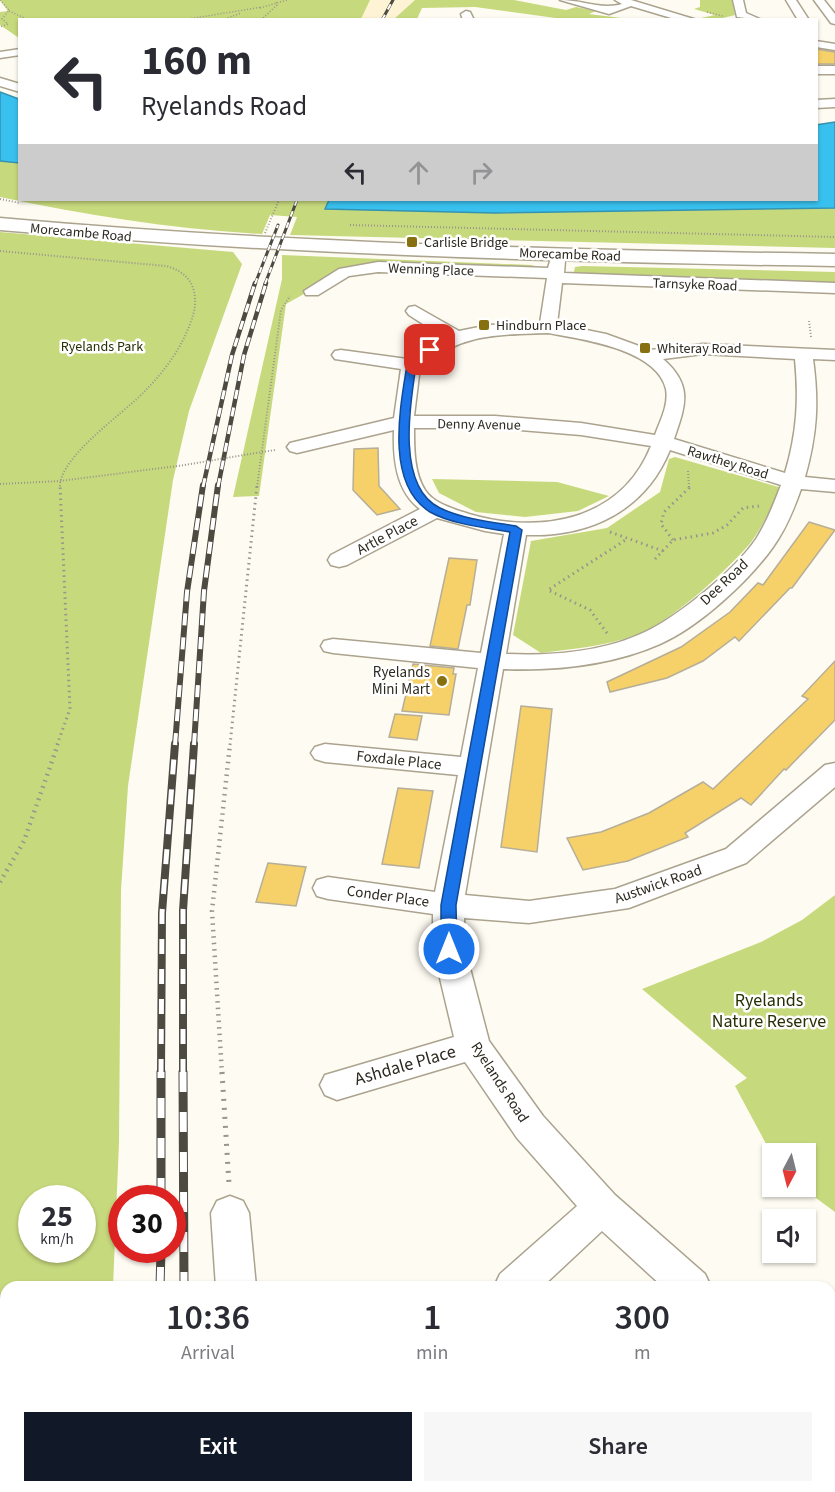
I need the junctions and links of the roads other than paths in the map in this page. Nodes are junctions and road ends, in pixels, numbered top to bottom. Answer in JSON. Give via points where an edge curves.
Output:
{"nodes":[{"id":1,"x":567,"y":0,"type":"edge"},
{"id":2,"x":658,"y":0,"type":"edge"},
{"id":3,"x":738,"y":0,"type":"edge"},
{"id":4,"x":791,"y":0,"type":"edge"},
{"id":5,"x":819,"y":0,"type":"edge"},
{"id":6,"x":623,"y":3,"type":"edge"},
{"id":7,"x":641,"y":5,"type":"junction"},
{"id":8,"x":685,"y":18,"type":"edge"},
{"id":9,"x":751,"y":18,"type":"edge"},
{"id":10,"x":803,"y":18,"type":"edge"},
{"id":11,"x":832,"y":22,"type":"edge"},
{"id":12,"x":818,"y":44,"type":"edge"},
{"id":13,"x":835,"y":47,"type":"edge"},
{"id":14,"x":818,"y":70,"type":"edge"},
{"id":15,"x":835,"y":70,"type":"edge"},
{"id":16,"x":0,"y":81,"type":"edge"},
{"id":17,"x":18,"y":87,"type":"edge"},
{"id":18,"x":835,"y":103,"type":"edge"},
{"id":19,"x":818,"y":104,"type":"edge"},
{"id":20,"x":0,"y":207,"type":"edge"},
{"id":21,"x":0,"y":224,"type":"edge"},
{"id":22,"x":234,"y":240,"type":"junction"},
{"id":23,"x":835,"y":260,"type":"edge"},
{"id":24,"x":556,"y":268,"type":"junction"},
{"id":25,"x":835,"y":288,"type":"edge"},
{"id":26,"x":312,"y":291,"type":"dead end"},
{"id":27,"x":415,"y":311,"type":"dead end"},
{"id":28,"x":548,"y":328,"type":"junction"},
{"id":29,"x":457,"y":338,"type":"junction"},
{"id":30,"x":803,"y":352,"type":"junction"},
{"id":31,"x":835,"y":355,"type":"edge"},
{"id":32,"x":341,"y":356,"type":"dead end"},
{"id":33,"x":647,"y":356,"type":"junction"},
{"id":34,"x":411,"y":365,"type":"junction"},
{"id":35,"x":403,"y":422,"type":"junction"},
{"id":36,"x":663,"y":442,"type":"junction"},
{"id":37,"x":297,"y":447,"type":"dead end"},
{"id":38,"x":794,"y":482,"type":"junction"},
{"id":39,"x":835,"y":486,"type":"edge"},
{"id":40,"x":435,"y":510,"type":"junction"},
{"id":41,"x":516,"y":530,"type":"junction"},
{"id":42,"x":339,"y":561,"type":"dead end"},
{"id":43,"x":333,"y":646,"type":"dead end"},
{"id":44,"x":492,"y":661,"type":"junction"},
{"id":45,"x":326,"y":753,"type":"dead end"},
{"id":46,"x":473,"y":767,"type":"junction"},
{"id":47,"x":835,"y":772,"type":"edge"},
{"id":48,"x":328,"y":888,"type":"dead end"},
{"id":49,"x":448,"y":905,"type":"junction"},
{"id":50,"x":473,"y":1046,"type":"junction"},
{"id":51,"x":337,"y":1085,"type":"dead end"},
{"id":52,"x":602,"y":1207,"type":"junction"},
{"id":53,"x":230,"y":1213,"type":"road end"},
{"id":54,"x":236,"y":1281,"type":"edge"},
{"id":55,"x":521,"y":1281,"type":"edge"},
{"id":56,"x":684,"y":1281,"type":"edge"}],
"edges":[{"from":1,"to":6,"type":"street","via":[[609,10]]},
{"from":2,"to":7,"type":"street"},
{"from":3,"to":9,"type":"street","via":[[741,15]]},
{"from":4,"to":10,"type":"street"},
{"from":5,"to":11,"type":"street"},
{"from":6,"to":7,"type":"street"},
{"from":7,"to":8,"type":"street"},
{"from":12,"to":13,"type":"street"},
{"from":14,"to":15,"type":"street"},
{"from":16,"to":17,"type":"street"},
{"from":18,"to":19,"type":"street"},
{"from":20,"to":22,"type":"main road","name":"Morecambe Road"},
{"from":21,"to":22,"type":"main road","name":"Morecambe Road","via":[[158,239]]},
{"from":22,"to":24,"type":"main road","name":"Morecambe Road","via":[[409,249]]},
{"from":23,"to":24,"type":"main road","name":"Morecambe Road"},
{"from":24,"to":25,"type":"street","name":"Tarnsyke Road"},
{"from":24,"to":26,"type":"street","name":"Wenning Place","via":[[378,267],[345,272]]},
{"from":24,"to":28,"type":"street"},
{"from":27,"to":29,"type":"street"},
{"from":28,"to":29,"type":"street","via":[[502,330]]},
{"from":28,"to":33,"type":"street","via":[[609,340]]},
{"from":29,"to":34,"type":"street","via":[[430,350]]},
{"from":30,"to":31,"type":"street"},
{"from":30,"to":33,"type":"street","via":[[703,349]]},
{"from":30,"to":38,"type":"street","name":"Dee Road","via":[[808,412]]},
{"from":32,"to":34,"type":"street"},
{"from":33,"to":36,"type":"street","via":[[674,383],[676,398]]},
{"from":34,"to":35,"type":"street"},
{"from":35,"to":36,"type":"street","name":"Denny Avenue","via":[[495,422]]},
{"from":35,"to":37,"type":"street","name":"Denny Avenue"},
{"from":35,"to":40,"type":"street","via":[[412,487]]},
{"from":36,"to":38,"type":"street","name":"Rawthey Road"},
{"from":36,"to":41,"type":"street","via":[[641,484],[620,504],[590,520]]},
{"from":38,"to":39,"type":"street","name":"Rawthey Road"},
{"from":38,"to":44,"type":"street","name":"Dee Road","via":[[764,543],[679,624],[652,639],[587,656],[544,662]]},
{"from":40,"to":41,"type":"street","via":[[474,523]]},
{"from":40,"to":42,"type":"street","name":"Artle Place"},
{"from":41,"to":44,"type":"street","name":"Ryelands Road"},
{"from":43,"to":44,"type":"street","name":"Dee Road"},
{"from":44,"to":46,"type":"street","name":"Ryelands Road"},
{"from":45,"to":46,"type":"street","name":"Foxdale Place"},
{"from":46,"to":49,"type":"street","name":"Ryelands Road"},
{"from":47,"to":49,"type":"street","name":"Austwick Road","via":[[736,856],[618,900],[529,912]]},
{"from":48,"to":49,"type":"street","name":"Conder Place"},
{"from":49,"to":50,"type":"street","name":"Ryelands Road","via":[[449,949]]},
{"from":50,"to":51,"type":"street","name":"Ashdale Place"},
{"from":50,"to":52,"type":"street","name":"Ryelands Road","via":[[530,1127]]},
{"from":52,"to":55,"type":"street"},
{"from":52,"to":56,"type":"street","name":"Ryelands Road"},
{"from":53,"to":54,"type":"street"}]}
